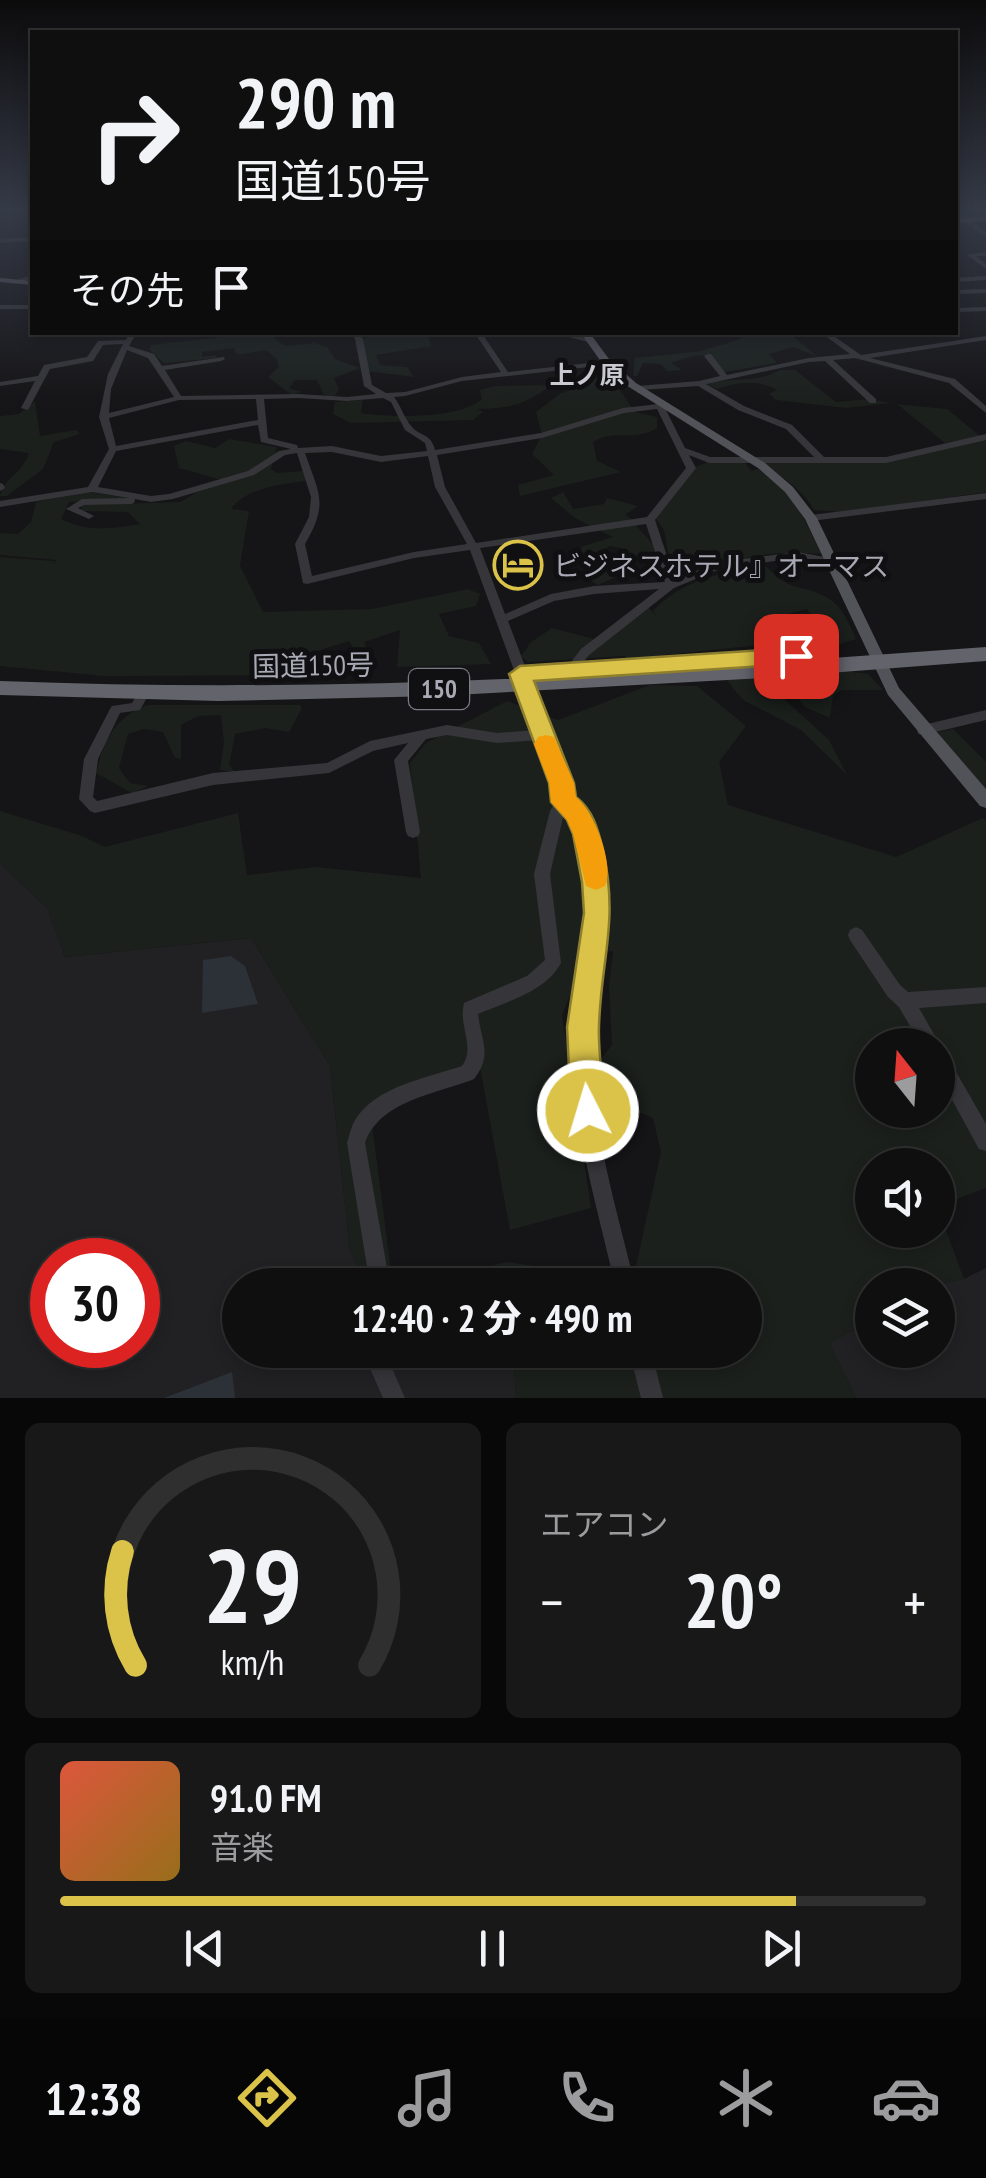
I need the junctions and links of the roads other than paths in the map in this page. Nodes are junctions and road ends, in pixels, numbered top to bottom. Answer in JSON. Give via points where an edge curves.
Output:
{"nodes":[{"id":1,"x":986,"y":278,"type":"edge"},
{"id":2,"x":0,"y":280,"type":"edge"},
{"id":3,"x":30,"y":280,"type":"edge"},
{"id":4,"x":958,"y":280,"type":"edge"},
{"id":5,"x":986,"y":290,"type":"edge"},
{"id":6,"x":958,"y":292,"type":"edge"},
{"id":7,"x":0,"y":307,"type":"edge"},
{"id":8,"x":30,"y":307,"type":"edge"},
{"id":9,"x":986,"y":309,"type":"edge"},
{"id":10,"x":958,"y":310,"type":"edge"},
{"id":11,"x":132,"y":335,"type":"edge"},
{"id":12,"x":355,"y":335,"type":"edge"},
{"id":13,"x":479,"y":335,"type":"edge"},
{"id":14,"x":827,"y":335,"type":"edge"},
{"id":15,"x":586,"y":336,"type":"edge"},
{"id":16,"x":986,"y":338,"type":"edge"},
{"id":17,"x":126,"y":345,"type":"junction"},
{"id":18,"x":708,"y":356,"type":"dead end"},
{"id":19,"x":857,"y":357,"type":"junction"},
{"id":20,"x":221,"y":359,"type":"dead end"},
{"id":21,"x":826,"y":359,"type":"junction"},
{"id":22,"x":607,"y":363,"type":"junction"},
{"id":23,"x":700,"y":368,"type":"dead end"},
{"id":24,"x":159,"y":369,"type":"junction"},
{"id":25,"x":506,"y":374,"type":"junction"},
{"id":26,"x":41,"y":378,"type":"junction"},
{"id":27,"x":725,"y":378,"type":"junction"},
{"id":28,"x":712,"y":380,"type":"junction"},
{"id":29,"x":699,"y":383,"type":"junction"},
{"id":30,"x":0,"y":384,"type":"edge"},
{"id":31,"x":640,"y":388,"type":"junction"},
{"id":32,"x":387,"y":396,"type":"junction"},
{"id":33,"x":179,"y":398,"type":"junction"},
{"id":34,"x":260,"y":398,"type":"junction"},
{"id":35,"x":873,"y":401,"type":"dead end"},
{"id":36,"x":663,"y":406,"type":"junction"},
{"id":37,"x":26,"y":408,"type":"dead end"},
{"id":38,"x":986,"y":410,"type":"edge"},
{"id":39,"x":103,"y":417,"type":"junction"},
{"id":40,"x":260,"y":422,"type":"junction"},
{"id":41,"x":986,"y":437,"type":"edge"},
{"id":42,"x":113,"y":449,"type":"junction"},
{"id":43,"x":300,"y":450,"type":"junction"},
{"id":44,"x":684,"y":450,"type":"junction"},
{"id":45,"x":434,"y":452,"type":"junction"},
{"id":46,"x":710,"y":460,"type":"junction"},
{"id":47,"x":750,"y":460,"type":"junction"},
{"id":48,"x":822,"y":460,"type":"junction"},
{"id":49,"x":690,"y":468,"type":"junction"},
{"id":50,"x":92,"y":489,"type":"junction"},
{"id":51,"x":986,"y":496,"type":"edge"},
{"id":52,"x":151,"y":499,"type":"junction"},
{"id":53,"x":0,"y":504,"type":"edge"},
{"id":54,"x":89,"y":516,"type":"dead end"},
{"id":55,"x":811,"y":518,"type":"junction"},
{"id":56,"x":650,"y":520,"type":"junction"},
{"id":57,"x":475,"y":549,"type":"junction"},
{"id":58,"x":831,"y":561,"type":"junction"},
{"id":59,"x":671,"y":585,"type":"junction"},
{"id":60,"x":500,"y":620,"type":"junction"},
{"id":61,"x":986,"y":644,"type":"edge"},
{"id":62,"x":986,"y":654,"type":"edge"},
{"id":63,"x":874,"y":658,"type":"junction"},
{"id":64,"x":571,"y":670,"type":"junction"},
{"id":65,"x":0,"y":679,"type":"edge"},
{"id":66,"x":522,"y":679,"type":"junction"},
{"id":67,"x":0,"y":688,"type":"edge"},
{"id":68,"x":143,"y":694,"type":"junction"},
{"id":69,"x":986,"y":715,"type":"edge"},
{"id":70,"x":923,"y":730,"type":"junction"},
{"id":71,"x":542,"y":735,"type":"junction"},
{"id":72,"x":420,"y":738,"type":"junction"},
{"id":73,"x":986,"y":801,"type":"edge"},
{"id":74,"x":563,"y":802,"type":"junction"},
{"id":75,"x":413,"y":832,"type":"dead end"},
{"id":76,"x":856,"y":935,"type":"dead end"},
{"id":77,"x":986,"y":995,"type":"edge"},
{"id":78,"x":906,"y":1001,"type":"junction"},
{"id":79,"x":921,"y":1028,"type":"edge"},
{"id":80,"x":955,"y":1087,"type":"edge"},
{"id":81,"x":986,"y":1142,"type":"edge"},
{"id":82,"x":377,"y":1268,"type":"edge"},
{"id":83,"x":621,"y":1268,"type":"edge"},
{"id":84,"x":381,"y":1368,"type":"edge"},
{"id":85,"x":644,"y":1368,"type":"edge"},
{"id":86,"x":394,"y":1398,"type":"edge"},
{"id":87,"x":652,"y":1398,"type":"edge"}],
"edges":[{"from":1,"to":4,"type":"street"},
{"from":2,"to":3,"type":"main road"},
{"from":5,"to":6,"type":"street"},
{"from":7,"to":8,"type":"street"},
{"from":9,"to":10,"type":"street"},
{"from":11,"to":17,"type":"street"},
{"from":12,"to":32,"type":"street","via":[[368,386]]},
{"from":13,"to":25,"type":"street"},
{"from":14,"to":19,"type":"street"},
{"from":15,"to":22,"type":"main road"},
{"from":16,"to":19,"type":"street"},
{"from":17,"to":24,"type":"street","via":[[152,356]]},
{"from":17,"to":26,"type":"street","via":[[101,343],[90,359],[50,364]]},
{"from":17,"to":39,"type":"street","via":[[111,369]]},
{"from":18,"to":27,"type":"street"},
{"from":19,"to":21,"type":"street"},
{"from":19,"to":38,"type":"street","via":[[935,374]]},
{"from":20,"to":24,"type":"street"},
{"from":21,"to":27,"type":"street"},
{"from":21,"to":35,"type":"street"},
{"from":22,"to":25,"type":"street"},
{"from":22,"to":31,"type":"main road"},
{"from":23,"to":28,"type":"street"},
{"from":24,"to":33,"type":"street"},
{"from":25,"to":32,"type":"street"},
{"from":26,"to":30,"type":"street"},
{"from":26,"to":37,"type":"street"},
{"from":27,"to":28,"type":"street"},
{"from":28,"to":29,"type":"street"},
{"from":29,"to":31,"type":"street"},
{"from":29,"to":48,"type":"street","via":[[789,427]]},
{"from":31,"to":36,"type":"main road"},
{"from":32,"to":34,"type":"street"},
{"from":32,"to":45,"type":"street"},
{"from":33,"to":34,"type":"street"},
{"from":33,"to":39,"type":"street"},
{"from":34,"to":40,"type":"street"},
{"from":36,"to":44,"type":"street"},
{"from":36,"to":45,"type":"street"},
{"from":36,"to":47,"type":"main road"},
{"from":39,"to":42,"type":"street"},
{"from":40,"to":42,"type":"street"},
{"from":40,"to":43,"type":"street","via":[[264,440]]},
{"from":41,"to":48,"type":"street","via":[[897,459]]},
{"from":42,"to":50,"type":"street"},
{"from":43,"to":45,"type":"street","via":[[380,459]]},
{"from":43,"to":52,"type":"street","via":[[236,478]]},
{"from":43,"to":57,"type":"street","via":[[318,500],[316,520],[300,544],[307,581],[414,555]]},
{"from":44,"to":46,"type":"street"},
{"from":44,"to":49,"type":"street"},
{"from":45,"to":57,"type":"street","via":[[440,487]]},
{"from":46,"to":47,"type":"street"},
{"from":46,"to":49,"type":"street"},
{"from":47,"to":48,"type":"street"},
{"from":47,"to":55,"type":"main road","via":[[786,486]]},
{"from":49,"to":56,"type":"street"},
{"from":50,"to":52,"type":"street"},
{"from":50,"to":53,"type":"street"},
{"from":51,"to":55,"type":"street"},
{"from":52,"to":54,"type":"street","via":[[82,502],[71,509]]},
{"from":55,"to":58,"type":"main road"},
{"from":56,"to":57,"type":"street"},
{"from":56,"to":59,"type":"street"},
{"from":57,"to":60,"type":"street"},
{"from":58,"to":59,"type":"street","via":[[798,555],[720,564]]},
{"from":58,"to":63,"type":"main road"},
{"from":59,"to":60,"type":"street","via":[[551,598]]},
{"from":59,"to":64,"type":"street"},
{"from":60,"to":66,"type":"street"},
{"from":61,"to":63,"type":"highway","name":"国道150号","number":"150"},
{"from":62,"to":63,"type":"highway","name":"国道150号","number":"150"},
{"from":63,"to":64,"type":"highway","name":"国道150号","number":"150"},
{"from":63,"to":66,"type":"highway","name":"国道150号","number":"150"},
{"from":63,"to":70,"type":"main road"},
{"from":64,"to":66,"type":"highway","name":"国道150号","number":"150"},
{"from":65,"to":66,"type":"highway","name":"国道150号","number":"150","via":[[228,685]]},
{"from":66,"to":68,"type":"highway","name":"国道150号","number":"150","via":[[312,694]]},
{"from":66,"to":71,"type":"street"},
{"from":67,"to":68,"type":"highway","name":"国道150号","number":"150"},
{"from":68,"to":72,"type":"street","via":[[136,707],[116,709],[91,759],[86,799],[95,808],[213,779],[328,768],[370,746]]},
{"from":69,"to":70,"type":"street"},
{"from":70,"to":73,"type":"main road"},
{"from":71,"to":72,"type":"street","via":[[498,738],[447,730]]},
{"from":71,"to":74,"type":"street"},
{"from":72,"to":75,"type":"street","via":[[401,760]]},
{"from":74,"to":82,"type":"street","via":[[542,874],[553,963],[533,982],[470,1008],[479,1054],[468,1073],[381,1106],[359,1128],[356,1144]]},
{"from":74,"to":83,"type":"street","via":[[578,814],[596,882],[583,1065]]},
{"from":76,"to":78,"type":"street"},
{"from":77,"to":78,"type":"street"},
{"from":78,"to":79,"type":"street"},
{"from":80,"to":81,"type":"street"},
{"from":84,"to":86,"type":"street"},
{"from":85,"to":87,"type":"street"}]}
